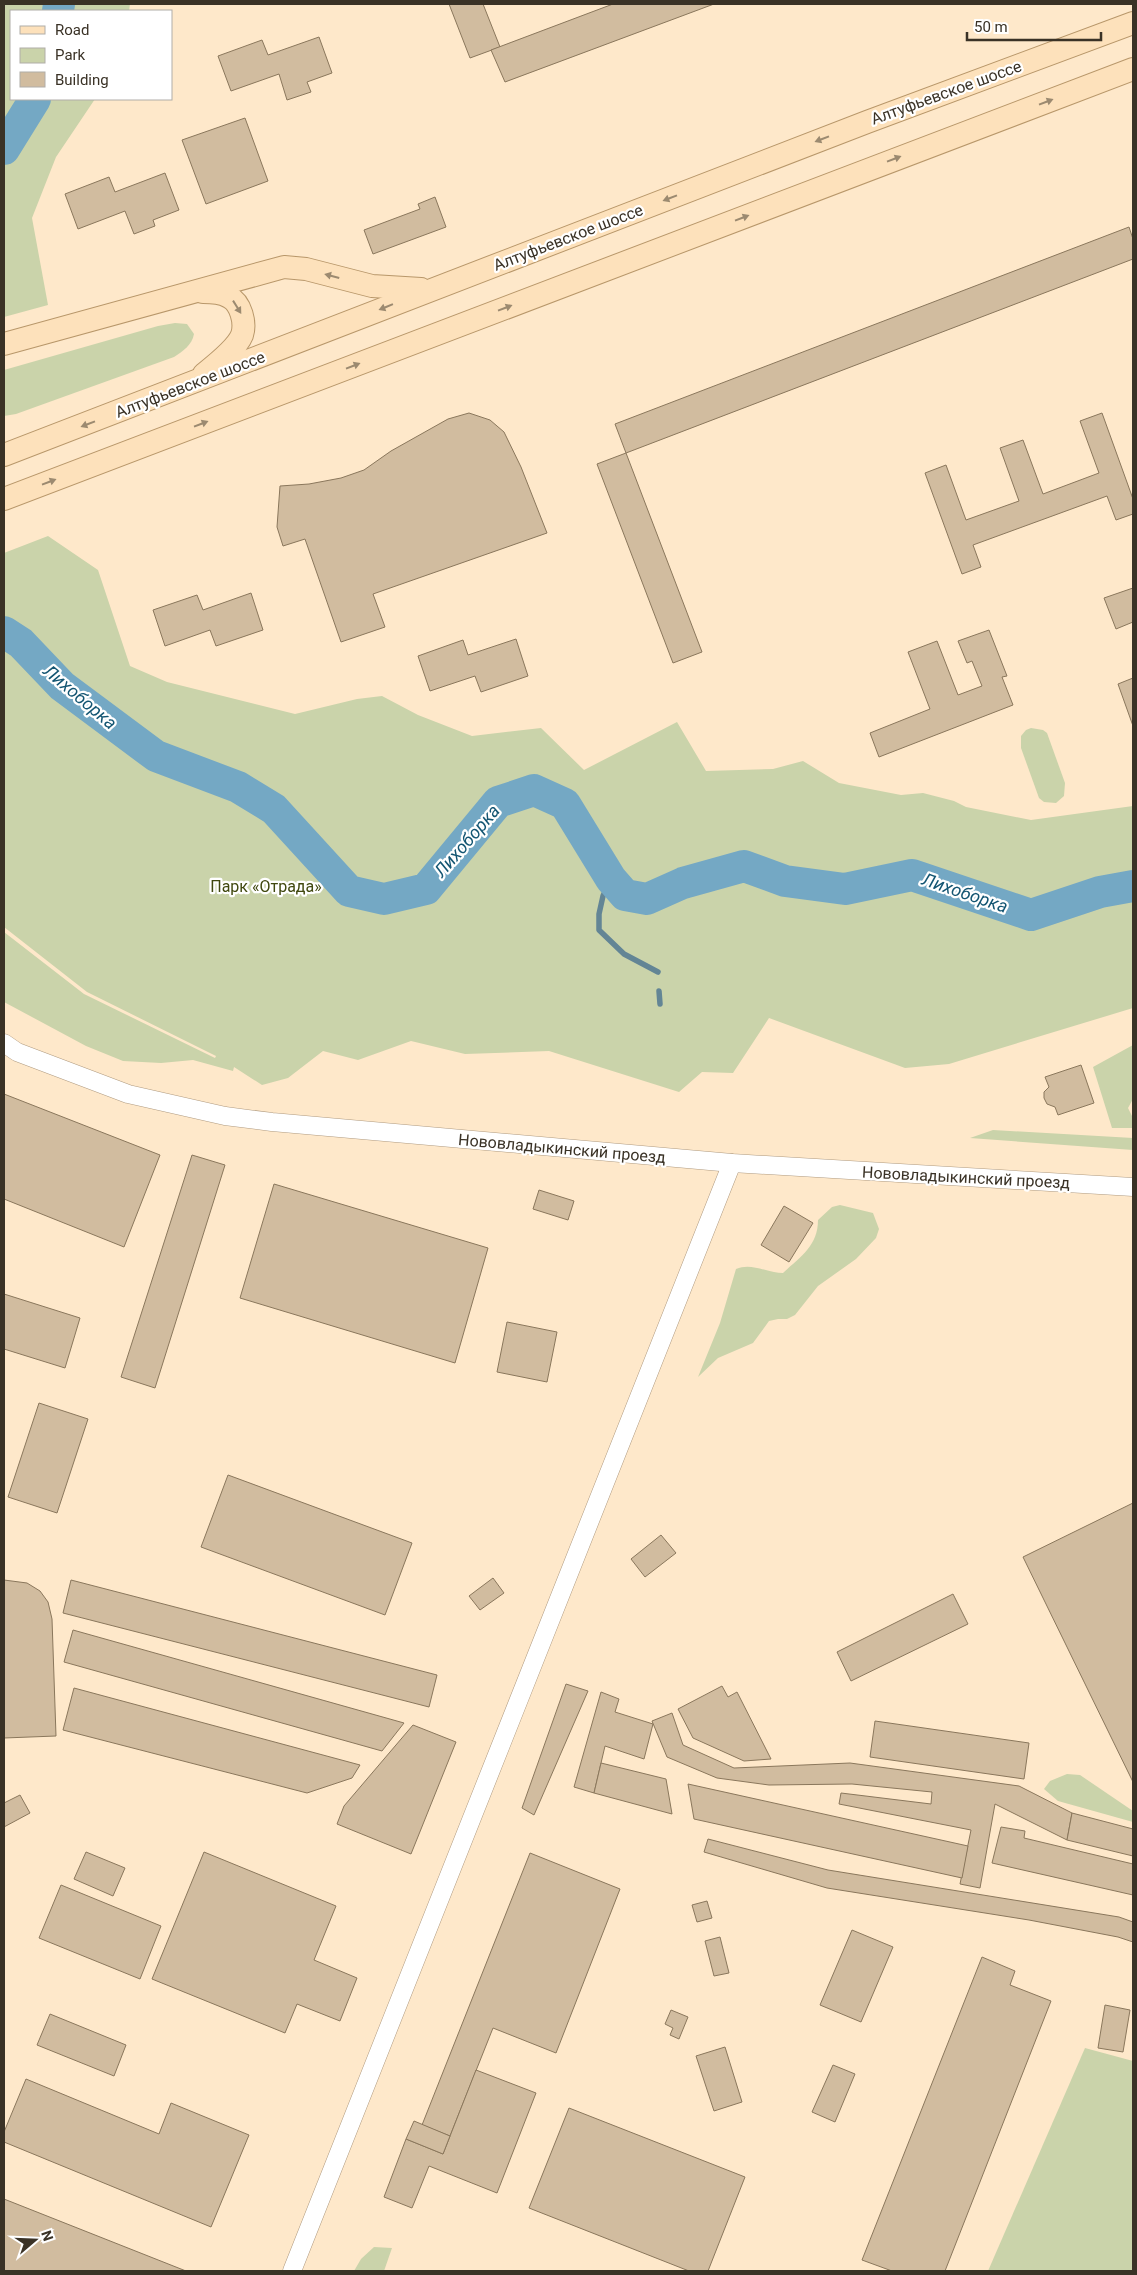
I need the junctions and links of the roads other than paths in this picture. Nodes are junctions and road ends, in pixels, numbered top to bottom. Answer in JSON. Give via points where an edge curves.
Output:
{"nodes":[{"id":1,"x":1133,"y":23,"type":"edge"},
{"id":2,"x":1133,"y":69,"type":"edge"},
{"id":3,"x":432,"y":289,"type":"junction"},
{"id":4,"x":194,"y":291,"type":"junction"},
{"id":5,"x":4,"y":344,"type":"edge"},
{"id":6,"x":191,"y":385,"type":"junction"},
{"id":7,"x":4,"y":456,"type":"edge"},
{"id":8,"x":4,"y":499,"type":"edge"},
{"id":9,"x":4,"y":1043,"type":"edge"},
{"id":10,"x":732,"y":1163,"type":"junction"},
{"id":11,"x":1133,"y":1187,"type":"edge"},
{"id":12,"x":292,"y":2271,"type":"edge"}],
"edges":[{"from":1,"to":3,"type":"main road","name":"Алтуфьевское шоссе","one_way":true},
{"from":8,"to":2,"type":"main road","one_way":true},
{"from":3,"to":4,"type":"main road","one_way":true,"via":[[400,290],[372,286],[284,266]]},
{"from":3,"to":6,"type":"main road","name":"Алтуфьевское шоссе","one_way":true},
{"from":4,"to":5,"type":"main road"},
{"from":4,"to":6,"type":"main road","one_way":true,"via":[[218,292],[231,298],[244,321],[242,336]]},
{"from":6,"to":7,"type":"main road","name":"Алтуфьевское шоссе","one_way":true},
{"from":9,"to":10,"type":"street","name":"Нововладыкинский проезд","via":[[17,1052],[128,1094],[225,1116],[328,1129]]},
{"from":10,"to":11,"type":"street","name":"Нововладыкинский проезд"},
{"from":10,"to":12,"type":"street"}]}
